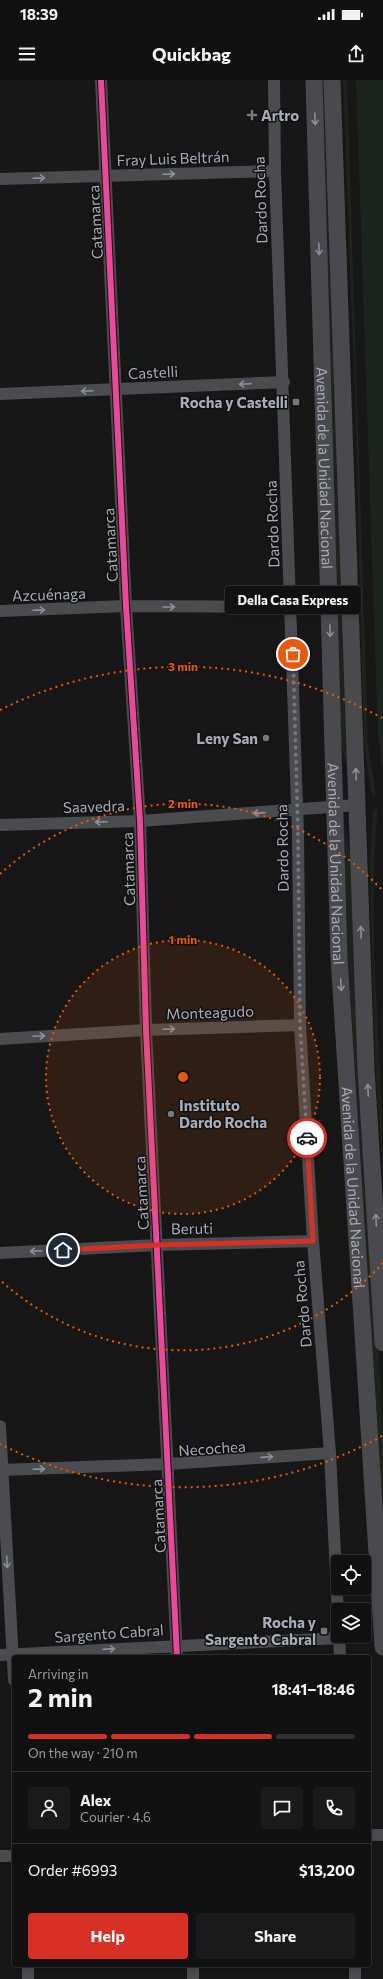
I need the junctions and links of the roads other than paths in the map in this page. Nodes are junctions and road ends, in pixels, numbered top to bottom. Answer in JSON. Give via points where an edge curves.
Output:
{"nodes":[{"id":1,"x":101,"y":80,"type":"edge"},
{"id":2,"x":274,"y":80,"type":"edge"},
{"id":3,"x":314,"y":80,"type":"edge"},
{"id":4,"x":332,"y":80,"type":"edge"},
{"id":5,"x":275,"y":171,"type":"junction"},
{"id":6,"x":105,"y":176,"type":"junction"},
{"id":7,"x":0,"y":179,"type":"edge"},
{"id":8,"x":284,"y":382,"type":"junction"},
{"id":9,"x":117,"y":390,"type":"junction"},
{"id":10,"x":0,"y":394,"type":"edge"},
{"id":11,"x":126,"y":606,"type":"junction"},
{"id":12,"x":292,"y":607,"type":"junction"},
{"id":13,"x":0,"y":612,"type":"edge"},
{"id":14,"x":357,"y":805,"type":"junction"},
{"id":15,"x":336,"y":808,"type":"junction"},
{"id":16,"x":297,"y":811,"type":"junction"},
{"id":17,"x":140,"y":821,"type":"junction"},
{"id":18,"x":0,"y":825,"type":"edge"},
{"id":19,"x":300,"y":1025,"type":"junction"},
{"id":20,"x":146,"y":1030,"type":"junction"},
{"id":21,"x":0,"y":1039,"type":"edge"},
{"id":22,"x":313,"y":1241,"type":"junction"},
{"id":23,"x":157,"y":1245,"type":"junction"},
{"id":24,"x":0,"y":1253,"type":"edge"},
{"id":25,"x":383,"y":1343,"type":"edge"},
{"id":26,"x":0,"y":1426,"type":"edge"},
{"id":27,"x":330,"y":1453,"type":"junction"},
{"id":28,"x":168,"y":1464,"type":"junction"},
{"id":29,"x":1,"y":1470,"type":"edge"},
{"id":30,"x":337,"y":1603,"type":"edge"},
{"id":31,"x":331,"y":1638,"type":"edge"},
{"id":32,"x":339,"y":1643,"type":"edge"},
{"id":33,"x":383,"y":1647,"type":"edge"},
{"id":34,"x":177,"y":1651,"type":"edge"},
{"id":35,"x":6,"y":1655,"type":"edge"},
{"id":36,"x":340,"y":1655,"type":"edge"},
{"id":37,"x":12,"y":1674,"type":"edge"},
{"id":38,"x":371,"y":1835,"type":"edge"},
{"id":39,"x":383,"y":1835,"type":"edge"},
{"id":40,"x":0,"y":1856,"type":"edge"},
{"id":41,"x":12,"y":1856,"type":"edge"},
{"id":42,"x":28,"y":1967,"type":"edge"},
{"id":43,"x":193,"y":1967,"type":"edge"},
{"id":44,"x":355,"y":1967,"type":"edge"},
{"id":45,"x":28,"y":1979,"type":"edge"},
{"id":46,"x":193,"y":1979,"type":"edge"},
{"id":47,"x":355,"y":1979,"type":"edge"}],
"edges":[{"from":1,"to":6,"type":"street","name":"Catamarca"},
{"from":2,"to":5,"type":"street","name":"Dardo Rocha"},
{"from":3,"to":15,"type":"main road","name":"Avenida de la Unidad Nacional","one_way":true},
{"from":14,"to":4,"type":"main road","name":"Avenida de la Unidad Nacional","one_way":true},
{"from":6,"to":5,"type":"street","name":"Fray Luis Beltrán","one_way":true},
{"from":5,"to":8,"type":"street","name":"Dardo Rocha"},
{"from":7,"to":6,"type":"street","name":"Fray Luis Beltrán","one_way":true},
{"from":6,"to":9,"type":"street","name":"Catamarca"},
{"from":8,"to":9,"type":"street","name":"Castelli","one_way":true},
{"from":8,"to":12,"type":"street","name":"Dardo Rocha"},
{"from":9,"to":10,"type":"street","name":"Castelli","one_way":true},
{"from":9,"to":11,"type":"street","name":"Catamarca"},
{"from":11,"to":12,"type":"street","name":"Azcuénaga","one_way":true},
{"from":13,"to":11,"type":"street","name":"Azcuénaga","one_way":true},
{"from":11,"to":17,"type":"street","name":"Catamarca"},
{"from":12,"to":16,"type":"street","name":"Dardo Rocha"},
{"from":14,"to":15,"type":"street","name":"Saavedra"},
{"from":25,"to":14,"type":"main road","name":"Avenida de la Unidad Nacional","one_way":true,"via":[[366,1069]]},
{"from":15,"to":16,"type":"street","name":"Saavedra"},
{"from":15,"to":33,"type":"main road","name":"Avenida de la Unidad Nacional","one_way":true,"via":[[339,958]]},
{"from":16,"to":17,"type":"street","name":"Saavedra","one_way":true},
{"from":16,"to":19,"type":"street","name":"Dardo Rocha"},
{"from":17,"to":18,"type":"street","name":"Saavedra","one_way":true},
{"from":17,"to":20,"type":"street","name":"Catamarca"},
{"from":20,"to":19,"type":"street","name":"Monteagudo","one_way":true},
{"from":19,"to":22,"type":"street","name":"Dardo Rocha"},
{"from":21,"to":20,"type":"street","name":"Monteagudo","one_way":true},
{"from":20,"to":23,"type":"street","name":"Catamarca"},
{"from":22,"to":23,"type":"street","name":"Beruti"},
{"from":22,"to":27,"type":"street","name":"Dardo Rocha"},
{"from":23,"to":24,"type":"street","name":"Beruti","one_way":true},
{"from":23,"to":28,"type":"street","name":"Catamarca"},
{"from":26,"to":29,"type":"street"},
{"from":28,"to":27,"type":"street","name":"Necochea","one_way":true},
{"from":27,"to":30,"type":"street","name":"Dardo Rocha"},
{"from":29,"to":28,"type":"street","name":"Necochea","one_way":true},
{"from":28,"to":34,"type":"street","name":"Catamarca"},
{"from":29,"to":35,"type":"street","one_way":true},
{"from":31,"to":34,"type":"street","name":"Sargento Cabral"},
{"from":32,"to":36,"type":"street"},
{"from":35,"to":34,"type":"street","name":"Sargento Cabral","one_way":true},
{"from":35,"to":37,"type":"street"},
{"from":38,"to":39,"type":"street"},
{"from":40,"to":41,"type":"street"},
{"from":42,"to":45,"type":"street"},
{"from":43,"to":46,"type":"street"},
{"from":44,"to":47,"type":"street"}]}
